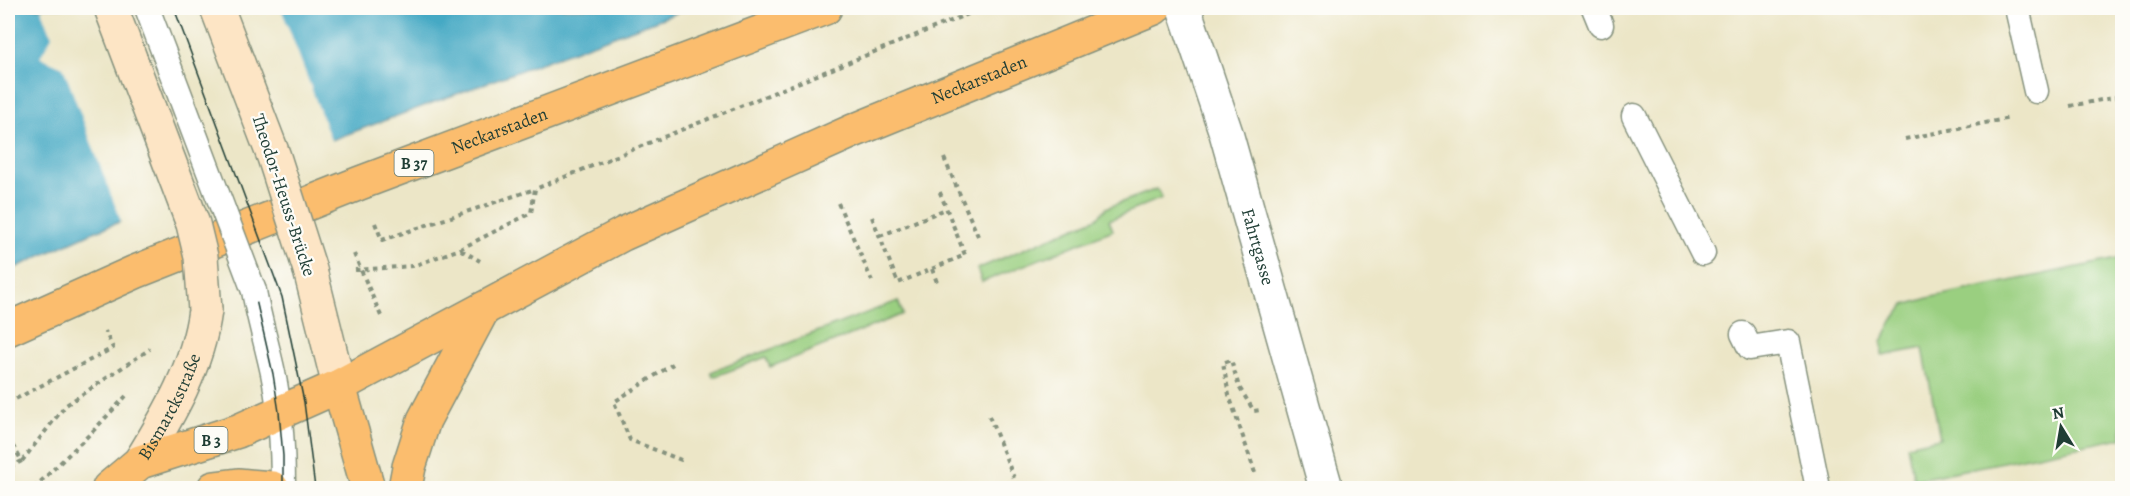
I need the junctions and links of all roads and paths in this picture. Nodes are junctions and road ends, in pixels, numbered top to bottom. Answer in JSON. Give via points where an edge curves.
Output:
{"nodes":[{"id":1,"x":111,"y":8,"type":"edge"},
{"id":2,"x":147,"y":8,"type":"edge"},
{"id":3,"x":217,"y":8,"type":"edge"},
{"id":4,"x":825,"y":8,"type":"edge"},
{"id":5,"x":983,"y":8,"type":"edge"},
{"id":6,"x":1154,"y":8,"type":"edge"},
{"id":7,"x":1184,"y":8,"type":"edge"},
{"id":8,"x":2017,"y":8,"type":"edge"},
{"id":9,"x":2036,"y":91,"type":"dead end"},
{"id":10,"x":1634,"y":116,"type":"dead end"},
{"id":11,"x":944,"y":158,"type":"dead end"},
{"id":12,"x":535,"y":189,"type":"junction"},
{"id":13,"x":939,"y":190,"type":"dead end"},
{"id":14,"x":838,"y":203,"type":"dead end"},
{"id":15,"x":946,"y":209,"type":"junction"},
{"id":16,"x":872,"y":217,"type":"dead end"},
{"id":17,"x":880,"y":236,"type":"junction"},
{"id":18,"x":978,"y":236,"type":"dead end"},
{"id":19,"x":382,"y":240,"type":"dead end"},
{"id":20,"x":1703,"y":253,"type":"dead end"},
{"id":21,"x":354,"y":254,"type":"dead end"},
{"id":22,"x":361,"y":268,"type":"junction"},
{"id":23,"x":932,"y":268,"type":"junction"},
{"id":24,"x":872,"y":281,"type":"dead end"},
{"id":25,"x":938,"y":285,"type":"dead end"},
{"id":26,"x":483,"y":309,"type":"junction"},
{"id":27,"x":8,"y":329,"type":"edge"},
{"id":28,"x":1743,"y":334,"type":"dead end"},
{"id":29,"x":156,"y":345,"type":"dead end"},
{"id":30,"x":112,"y":348,"type":"dead end"},
{"id":31,"x":397,"y":356,"type":"junction"},
{"id":32,"x":673,"y":364,"type":"dead end"},
{"id":33,"x":339,"y":386,"type":"junction"},
{"id":34,"x":1239,"y":387,"type":"dead end"},
{"id":35,"x":132,"y":389,"type":"dead end"},
{"id":36,"x":8,"y":403,"type":"edge"},
{"id":37,"x":279,"y":412,"type":"junction"},
{"id":38,"x":989,"y":416,"type":"dead end"},
{"id":39,"x":8,"y":438,"type":"edge"},
{"id":40,"x":685,"y":458,"type":"dead end"},
{"id":41,"x":22,"y":461,"type":"junction"},
{"id":42,"x":140,"y":462,"type":"junction"},
{"id":43,"x":8,"y":468,"type":"edge"},
{"id":44,"x":1255,"y":472,"type":"dead end"},
{"id":45,"x":1014,"y":478,"type":"dead end"},
{"id":46,"x":34,"y":489,"type":"edge"},
{"id":47,"x":109,"y":489,"type":"edge"},
{"id":48,"x":214,"y":489,"type":"edge"},
{"id":49,"x":272,"y":489,"type":"edge"},
{"id":50,"x":283,"y":489,"type":"edge"},
{"id":51,"x":368,"y":489,"type":"edge"},
{"id":52,"x":405,"y":489,"type":"edge"},
{"id":53,"x":1326,"y":489,"type":"edge"},
{"id":54,"x":1818,"y":489,"type":"edge"}],
"edges":[{"from":1,"to":42,"type":"main road","name":"Bismarckstraße","number":"B 3","bridge":true,"via":[[193,224],[201,257],[205,310],[191,365],[168,418]]},
{"from":2,"to":37,"type":"lane","bridge":true,"via":[[254,291]]},
{"from":3,"to":33,"type":"main road","name":"Theodor-Heuss-Brücke","bridge":true,"via":[[274,157],[310,270]]},
{"from":4,"to":27,"type":"main road","name":"Neckarstaden","number":"B 37","via":[[317,200],[135,272]]},
{"from":5,"to":12,"type":"path"},
{"from":6,"to":26,"type":"main road","name":"Neckarstaden","via":[[853,130],[623,234]]},
{"from":7,"to":53,"type":"street","name":"Fahrtgasse","via":[[1226,133]]},
{"from":8,"to":9,"type":"lane"},
{"from":10,"to":20,"type":"lane"},
{"from":11,"to":18,"type":"path"},
{"from":12,"to":19,"type":"path"},
{"from":12,"to":22,"type":"path","via":[[531,213],[460,249],[413,266]]},
{"from":13,"to":15,"type":"path"},
{"from":14,"to":24,"type":"path"},
{"from":15,"to":17,"type":"path"},
{"from":15,"to":23,"type":"path","via":[[965,255]]},
{"from":16,"to":17,"type":"path"},
{"from":17,"to":23,"type":"path","via":[[898,283]]},
{"from":21,"to":22,"type":"path"},
{"from":22,"to":31,"type":"path"},
{"from":23,"to":25,"type":"path"},
{"from":26,"to":31,"type":"main road","name":"Neckarstaden"},
{"from":26,"to":52,"type":"main road","via":[[424,420]]},
{"from":28,"to":54,"type":"lane","via":[[1750,348],[1788,342]]},
{"from":29,"to":41,"type":"path","via":[[66,405]]},
{"from":30,"to":36,"type":"path"},
{"from":31,"to":33,"type":"main road","name":"Neckarstaden"},
{"from":32,"to":40,"type":"path","via":[[614,402],[630,440],[681,460]]},
{"from":33,"to":37,"type":"main road","number":"B 3"},
{"from":33,"to":51,"type":"main road"},
{"from":34,"to":44,"type":"path","via":[[1231,360],[1223,363],[1229,395]]},
{"from":35,"to":46,"type":"path"},
{"from":37,"to":42,"type":"main road","number":"B 3","via":[[238,431]]},
{"from":37,"to":50,"type":"lane"},
{"from":38,"to":45,"type":"path"},
{"from":39,"to":41,"type":"path"},
{"from":41,"to":43,"type":"path"},
{"from":42,"to":47,"type":"main road","name":"Bismarckstraße","number":"B 3"},
{"from":48,"to":49,"type":"main road","via":[[238,485]]}]}
